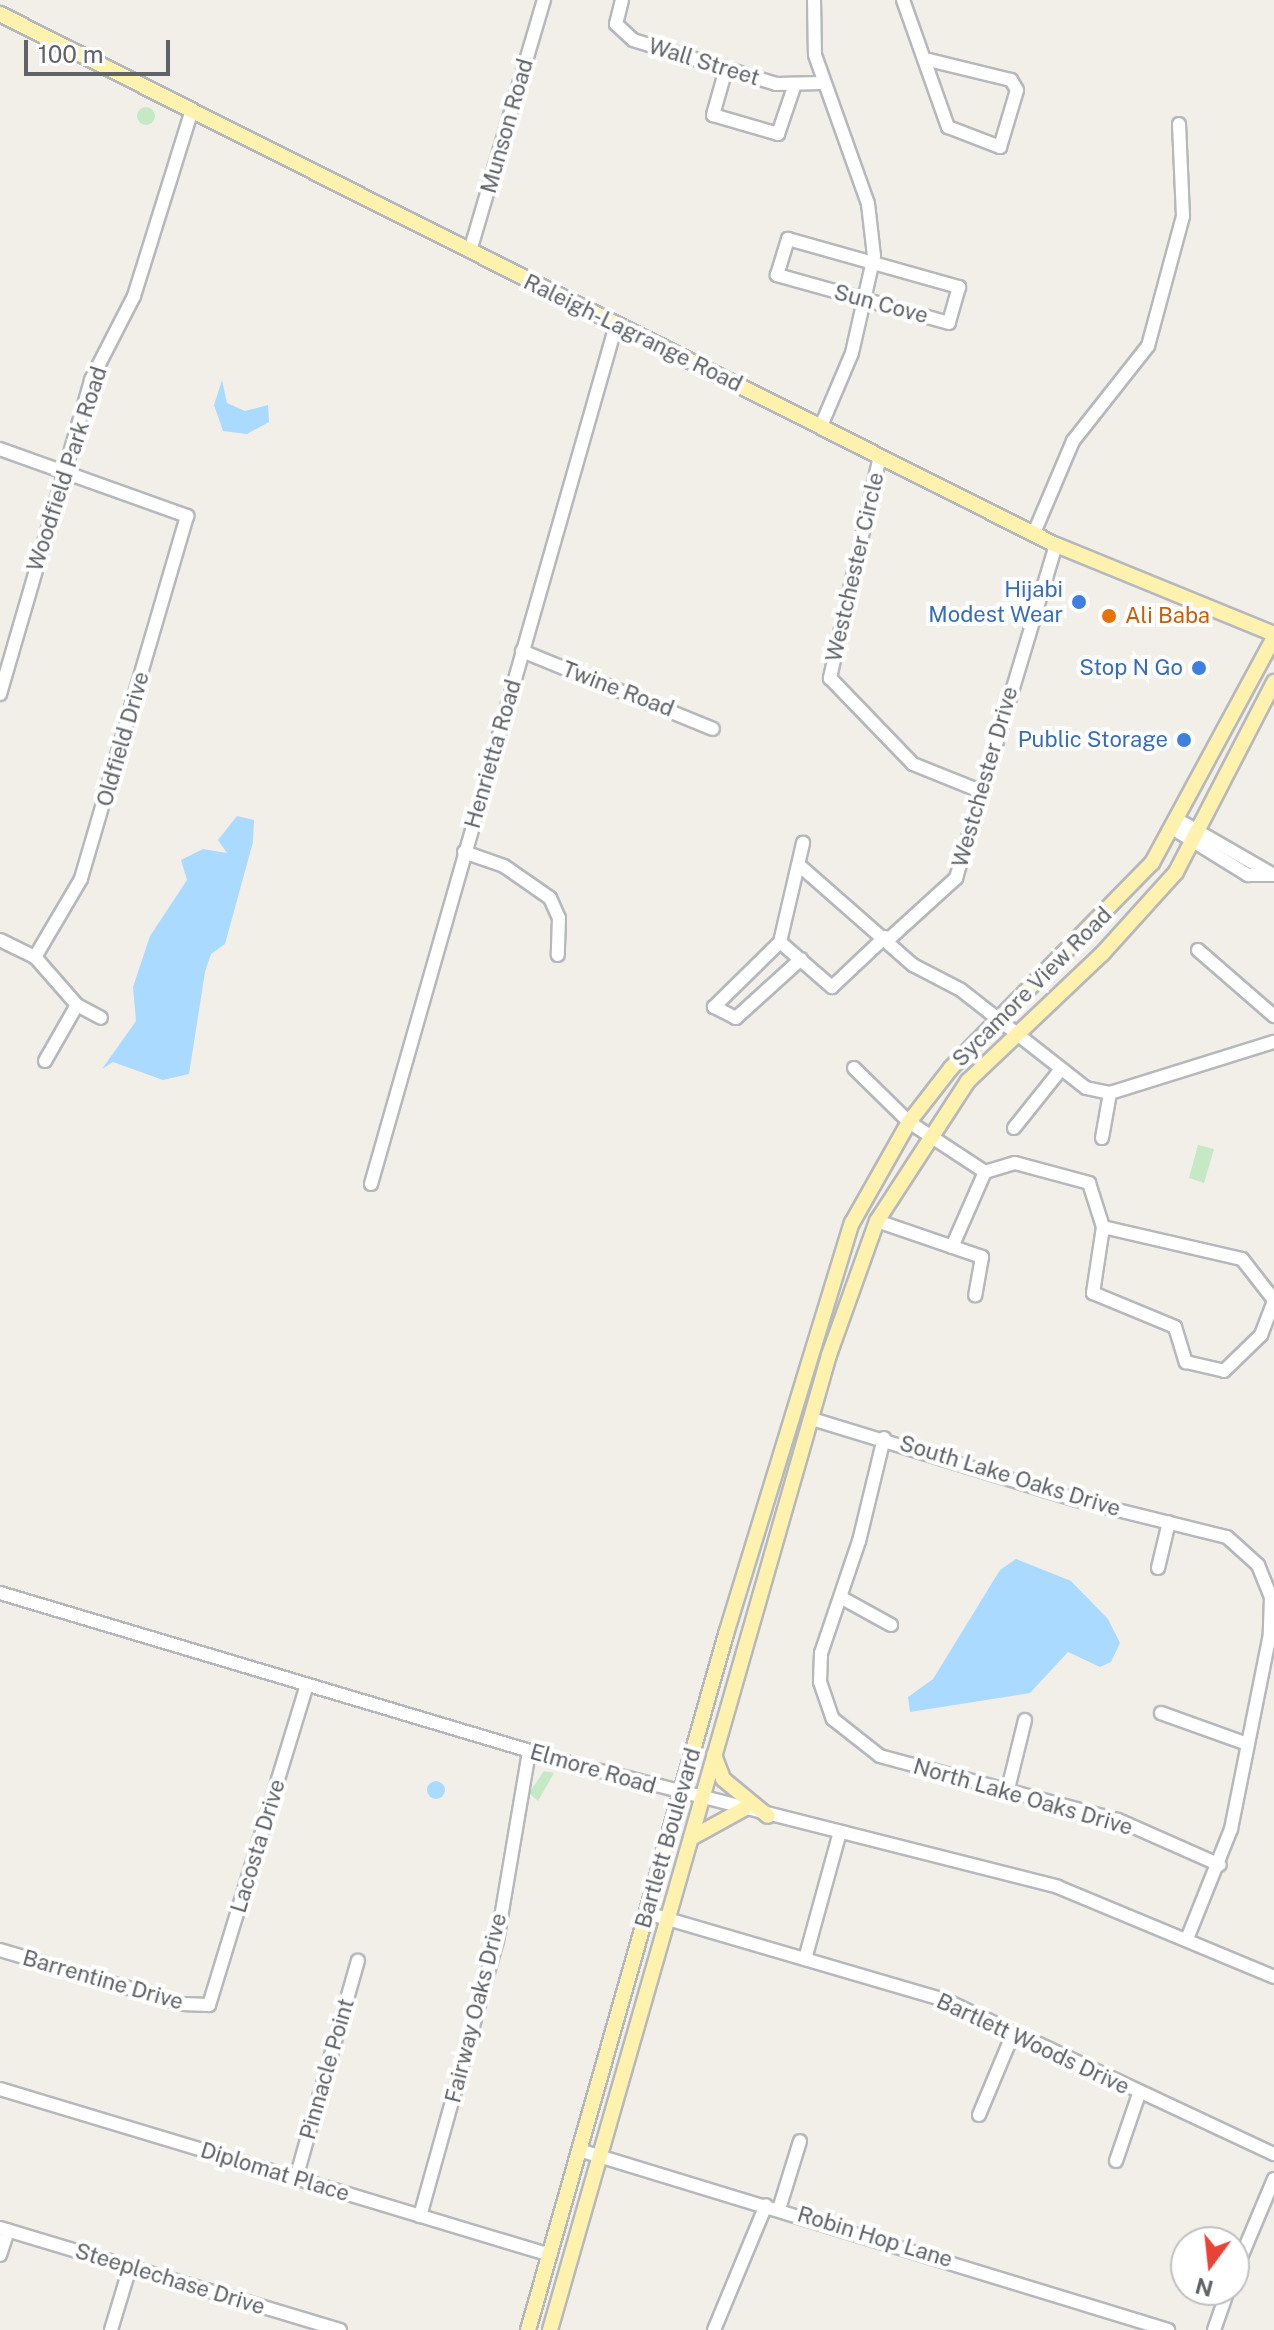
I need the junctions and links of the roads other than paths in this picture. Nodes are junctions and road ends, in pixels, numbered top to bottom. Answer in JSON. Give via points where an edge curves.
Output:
{"nodes":[{"id":1,"x":544,"y":0,"type":"edge"},
{"id":2,"x":622,"y":0,"type":"edge"},
{"id":3,"x":814,"y":0,"type":"edge"},
{"id":4,"x":903,"y":0,"type":"edge"},
{"id":5,"x":0,"y":14,"type":"edge"},
{"id":6,"x":929,"y":60,"type":"junction"},
{"id":7,"x":726,"y":69,"type":"junction"},
{"id":8,"x":823,"y":83,"type":"junction"},
{"id":9,"x":794,"y":87,"type":"junction"},
{"id":10,"x":191,"y":113,"type":"junction"},
{"id":11,"x":1179,"y":124,"type":"dead end"},
{"id":12,"x":470,"y":251,"type":"junction"},
{"id":13,"x":872,"y":261,"type":"junction"},
{"id":14,"x":862,"y":299,"type":"junction"},
{"id":15,"x":616,"y":325,"type":"junction"},
{"id":16,"x":821,"y":426,"type":"junction"},
{"id":17,"x":0,"y":449,"type":"edge"},
{"id":18,"x":880,"y":456,"type":"junction"},
{"id":19,"x":64,"y":470,"type":"junction"},
{"id":20,"x":1034,"y":533,"type":"junction"},
{"id":21,"x":1056,"y":545,"type":"junction"},
{"id":22,"x":1274,"y":636,"type":"edge"},
{"id":23,"x":522,"y":651,"type":"junction"},
{"id":24,"x":1274,"y":682,"type":"edge"},
{"id":25,"x":0,"y":694,"type":"edge"},
{"id":26,"x":1238,"y":713,"type":"junction"},
{"id":27,"x":1254,"y":722,"type":"junction"},
{"id":28,"x":713,"y":729,"type":"dead end"},
{"id":29,"x":1205,"y":778,"type":"junction"},
{"id":30,"x":1224,"y":787,"type":"junction"},
{"id":31,"x":980,"y":791,"type":"junction"},
{"id":32,"x":1177,"y":826,"type":"junction"},
{"id":33,"x":1196,"y":837,"type":"junction"},
{"id":34,"x":803,"y":843,"type":"dead end"},
{"id":35,"x":464,"y":852,"type":"junction"},
{"id":36,"x":799,"y":865,"type":"junction"},
{"id":37,"x":1274,"y":875,"type":"edge"},
{"id":38,"x":887,"y":938,"type":"junction"},
{"id":39,"x":0,"y":940,"type":"edge"},
{"id":40,"x":780,"y":942,"type":"junction"},
{"id":41,"x":1198,"y":950,"type":"dead end"},
{"id":42,"x":558,"y":955,"type":"dead end"},
{"id":43,"x":35,"y":957,"type":"junction"},
{"id":44,"x":801,"y":959,"type":"junction"},
{"id":45,"x":77,"y":1005,"type":"junction"},
{"id":46,"x":1274,"y":1016,"type":"edge"},
{"id":47,"x":101,"y":1018,"type":"dead end"},
{"id":48,"x":1006,"y":1030,"type":"junction"},
{"id":49,"x":1274,"y":1042,"type":"edge"},
{"id":50,"x":45,"y":1061,"type":"dead end"},
{"id":51,"x":854,"y":1068,"type":"dead end"},
{"id":52,"x":1058,"y":1073,"type":"junction"},
{"id":53,"x":1110,"y":1093,"type":"junction"},
{"id":54,"x":1014,"y":1128,"type":"dead end"},
{"id":55,"x":919,"y":1129,"type":"junction"},
{"id":56,"x":1102,"y":1138,"type":"dead end"},
{"id":57,"x":985,"y":1172,"type":"junction"},
{"id":58,"x":371,"y":1184,"type":"dead end"},
{"id":59,"x":877,"y":1221,"type":"junction"},
{"id":60,"x":1103,"y":1227,"type":"junction"},
{"id":61,"x":952,"y":1247,"type":"junction"},
{"id":62,"x":831,"y":1276,"type":"junction"},
{"id":63,"x":853,"y":1282,"type":"junction"},
{"id":64,"x":975,"y":1295,"type":"dead end"},
{"id":65,"x":1274,"y":1301,"type":"edge"},
{"id":66,"x":811,"y":1347,"type":"joint"},
{"id":67,"x":829,"y":1355,"type":"joint"},
{"id":68,"x":812,"y":1419,"type":"junction"},
{"id":69,"x":884,"y":1438,"type":"junction"},
{"id":70,"x":1169,"y":1522,"type":"junction"},
{"id":71,"x":1158,"y":1568,"type":"dead end"},
{"id":72,"x":745,"y":1571,"type":"junction"},
{"id":73,"x":766,"y":1577,"type":"junction"},
{"id":74,"x":0,"y":1593,"type":"edge"},
{"id":75,"x":842,"y":1598,"type":"junction"},
{"id":76,"x":891,"y":1625,"type":"dead end"},
{"id":77,"x":307,"y":1685,"type":"junction"},
{"id":78,"x":1161,"y":1713,"type":"dead end"},
{"id":79,"x":1025,"y":1720,"type":"dead end"},
{"id":80,"x":1245,"y":1743,"type":"junction"},
{"id":81,"x":529,"y":1752,"type":"junction"},
{"id":82,"x":714,"y":1754,"type":"junction"},
{"id":83,"x":1008,"y":1789,"type":"junction"},
{"id":84,"x":680,"y":1792,"type":"junction"},
{"id":85,"x":702,"y":1797,"type":"junction"},
{"id":86,"x":744,"y":1809,"type":"junction"},
{"id":87,"x":768,"y":1816,"type":"junction"},
{"id":88,"x":840,"y":1832,"type":"junction"},
{"id":89,"x":690,"y":1838,"type":"junction"},
{"id":90,"x":1220,"y":1865,"type":"junction"},
{"id":91,"x":647,"y":1913,"type":"junction"},
{"id":92,"x":667,"y":1919,"type":"junction"},
{"id":93,"x":1187,"y":1939,"type":"junction"},
{"id":94,"x":0,"y":1950,"type":"edge"},
{"id":95,"x":805,"y":1959,"type":"junction"},
{"id":96,"x":358,"y":1961,"type":"dead end"},
{"id":97,"x":1274,"y":1977,"type":"edge"},
{"id":98,"x":207,"y":2006,"type":"joint"},
{"id":99,"x":1012,"y":2036,"type":"junction"},
{"id":100,"x":0,"y":2089,"type":"edge"},
{"id":101,"x":1139,"y":2094,"type":"junction"},
{"id":102,"x":979,"y":2115,"type":"dead end"},
{"id":103,"x":800,"y":2141,"type":"dead end"},
{"id":104,"x":579,"y":2150,"type":"junction"},
{"id":105,"x":1274,"y":2154,"type":"edge"},
{"id":106,"x":600,"y":2156,"type":"junction"},
{"id":107,"x":1116,"y":2161,"type":"dead end"},
{"id":108,"x":296,"y":2178,"type":"junction"},
{"id":109,"x":1274,"y":2179,"type":"edge"},
{"id":110,"x":773,"y":2207,"type":"junction"},
{"id":111,"x":420,"y":2216,"type":"junction"},
{"id":112,"x":4,"y":2229,"type":"edge"},
{"id":113,"x":1250,"y":2236,"type":"edge"},
{"id":114,"x":0,"y":2255,"type":"edge"},
{"id":115,"x":550,"y":2255,"type":"junction"},
{"id":116,"x":130,"y":2267,"type":"junction"},
{"id":117,"x":1222,"y":2306,"type":"edge"},
{"id":118,"x":111,"y":2330,"type":"edge"},
{"id":119,"x":340,"y":2330,"type":"edge"},
{"id":120,"x":528,"y":2330,"type":"edge"},
{"id":121,"x":550,"y":2330,"type":"edge"},
{"id":122,"x":714,"y":2330,"type":"edge"},
{"id":123,"x":1168,"y":2330,"type":"edge"},
{"id":124,"x":1214,"y":2330,"type":"edge"}],
"edges":[{"from":1,"to":12,"type":"street","name":"Munson Road"},
{"from":2,"to":7,"type":"street","name":"Wall Street","via":[[616,24],[633,40]]},
{"from":3,"to":8,"type":"street"},
{"from":4,"to":6,"type":"street"},
{"from":5,"to":10,"type":"main road","name":"Raleigh-Lagrange Road"},
{"from":6,"to":6,"type":"street","via":[[932,97],[948,127],[1000,147],[1017,90],[1011,80]]},
{"from":7,"to":9,"type":"street","name":"Wall Street"},
{"from":7,"to":9,"type":"street","via":[[713,115],[778,134]]},
{"from":8,"to":9,"type":"street","name":"Wall Street"},
{"from":8,"to":13,"type":"street","via":[[868,204]]},
{"from":10,"to":12,"type":"main road","name":"Raleigh-Lagrange Road"},
{"from":10,"to":19,"type":"street","name":"Woodfield Park Road","via":[[139,282],[91,380]]},
{"from":11,"to":20,"type":"street","via":[[1183,216],[1148,346],[1073,441]]},
{"from":12,"to":15,"type":"main road","name":"Raleigh-Lagrange Road"},
{"from":13,"to":14,"type":"street"},
{"from":13,"to":14,"type":"street","name":"Sun Cove","via":[[788,239],[777,275]]},
{"from":13,"to":14,"type":"street","name":"Sun Cove","via":[[959,287],[949,323]]},
{"from":14,"to":16,"type":"street","via":[[852,353]]},
{"from":15,"to":16,"type":"main road","name":"Raleigh-Lagrange Road"},
{"from":15,"to":23,"type":"street","name":"Henrietta Road"},
{"from":16,"to":18,"type":"main road","name":"Raleigh-Lagrange Road"},
{"from":17,"to":19,"type":"street"},
{"from":18,"to":20,"type":"main road","name":"Raleigh-Lagrange Road"},
{"from":18,"to":31,"type":"street","name":"Westchester Circle","via":[[830,678],[913,764]]},
{"from":19,"to":25,"type":"street","name":"Woodfield Park Road"},
{"from":19,"to":43,"type":"street","name":"Oldfield Drive","via":[[185,512],[81,879]]},
{"from":20,"to":21,"type":"main road","name":"Raleigh-Lagrange Road"},
{"from":21,"to":22,"type":"main road","name":"Raleigh-Lagrange Road"},
{"from":21,"to":31,"type":"street","name":"Westchester Drive"},
{"from":22,"to":26,"type":"main road","name":"Sycamore View Road"},
{"from":23,"to":28,"type":"street","name":"Twine Road"},
{"from":23,"to":35,"type":"street","name":"Henrietta Road"},
{"from":24,"to":27,"type":"main road","name":"Sycamore View Road"},
{"from":26,"to":27,"type":"main road"},
{"from":26,"to":29,"type":"main road","name":"Sycamore View Road"},
{"from":27,"to":30,"type":"main road","name":"Sycamore View Road"},
{"from":29,"to":30,"type":"main road"},
{"from":29,"to":32,"type":"main road","name":"Sycamore View Road"},
{"from":30,"to":33,"type":"main road","name":"Sycamore View Road"},
{"from":31,"to":38,"type":"street","name":"Westchester Drive","via":[[956,878]]},
{"from":32,"to":33,"type":"street"},
{"from":32,"to":48,"type":"main road","name":"Sycamore View Road"},
{"from":33,"to":37,"type":"street","via":[[1248,875]]},
{"from":33,"to":48,"type":"main road","name":"Sycamore View Road","via":[[1142,912]]},
{"from":34,"to":36,"type":"street"},
{"from":35,"to":42,"type":"street","via":[[504,866],[550,898],[559,918]]},
{"from":35,"to":58,"type":"street","name":"Henrietta Road"},
{"from":36,"to":38,"type":"street"},
{"from":36,"to":40,"type":"street"},
{"from":38,"to":44,"type":"street","name":"Westchester Drive","via":[[832,987]]},
{"from":38,"to":48,"type":"street","via":[[913,965],[961,990]]},
{"from":39,"to":43,"type":"street"},
{"from":40,"to":44,"type":"street"},
{"from":40,"to":44,"type":"street","via":[[712,1003],[736,1018]]},
{"from":41,"to":46,"type":"street"},
{"from":43,"to":45,"type":"street"},
{"from":45,"to":47,"type":"street"},
{"from":45,"to":50,"type":"street"},
{"from":48,"to":52,"type":"street"},
{"from":48,"to":55,"type":"main road","name":"Sycamore View Road"},
{"from":48,"to":55,"type":"main road","name":"Sycamore View Road"},
{"from":49,"to":53,"type":"street"},
{"from":51,"to":55,"type":"street"},
{"from":52,"to":53,"type":"street"},
{"from":52,"to":54,"type":"street"},
{"from":53,"to":56,"type":"street"},
{"from":55,"to":57,"type":"street"},
{"from":55,"to":59,"type":"main road","name":"Sycamore View Road"},
{"from":55,"to":62,"type":"main road","name":"Sycamore View Road"},
{"from":57,"to":60,"type":"street","via":[[1015,1163],[1080,1175]]},
{"from":57,"to":61,"type":"street"},
{"from":59,"to":61,"type":"street"},
{"from":59,"to":63,"type":"main road","name":"Sycamore View Road"},
{"from":60,"to":65,"type":"street","via":[[1242,1259]]},
{"from":60,"to":65,"type":"street","via":[[1093,1293],[1175,1327],[1186,1362],[1224,1371],[1261,1335]]},
{"from":61,"to":64,"type":"street","via":[[982,1257]]},
{"from":62,"to":63,"type":"main road"},
{"from":62,"to":66,"type":"main road","name":"Sycamore View Road"},
{"from":63,"to":67,"type":"main road","name":"Sycamore View Road"},
{"from":66,"to":72,"type":"main road","name":"Bartlett Boulevard"},
{"from":67,"to":68,"type":"main road","name":"Bartlett Boulevard"},
{"from":68,"to":69,"type":"street","name":"South Lake Oaks Drive"},
{"from":68,"to":73,"type":"main road","name":"Bartlett Boulevard"},
{"from":69,"to":70,"type":"street","name":"South Lake Oaks Drive"},
{"from":69,"to":75,"type":"street"},
{"from":70,"to":71,"type":"street"},
{"from":70,"to":80,"type":"street","name":"South Lake Oaks Drive","via":[[1227,1537],[1250,1555],[1266,1581],[1272,1614]]},
{"from":72,"to":73,"type":"main road"},
{"from":72,"to":84,"type":"main road","name":"Bartlett Boulevard"},
{"from":73,"to":82,"type":"main road","name":"Bartlett Boulevard"},
{"from":74,"to":77,"type":"street","name":"Elmore Road"},
{"from":75,"to":76,"type":"street"},
{"from":75,"to":83,"type":"street","name":"North Lake Oaks Drive","via":[[819,1668],[833,1719],[880,1756]]},
{"from":77,"to":81,"type":"street","name":"Elmore Road"},
{"from":77,"to":98,"type":"street","name":"Lacosta Drive"},
{"from":78,"to":80,"type":"street"},
{"from":79,"to":83,"type":"street"},
{"from":80,"to":90,"type":"street"},
{"from":81,"to":84,"type":"street","name":"Elmore Road"},
{"from":81,"to":111,"type":"street","name":"Fairway Oaks Drive","via":[[494,1950]]},
{"from":82,"to":85,"type":"main road","name":"Bartlett Boulevard"},
{"from":82,"to":87,"type":"main road","via":[[723,1779]]},
{"from":83,"to":90,"type":"street","name":"North Lake Oaks Drive","via":[[1118,1820]]},
{"from":84,"to":85,"type":"street","name":"Elmore Road"},
{"from":84,"to":91,"type":"main road","name":"Bartlett Boulevard"},
{"from":85,"to":86,"type":"street","name":"Elmore Road"},
{"from":85,"to":89,"type":"main road","name":"Bartlett Boulevard"},
{"from":86,"to":87,"type":"street","name":"Elmore Road"},
{"from":86,"to":89,"type":"main road"},
{"from":87,"to":88,"type":"street","name":"Elmore Road"},
{"from":88,"to":93,"type":"street","name":"Elmore Road","via":[[1075,1892]]},
{"from":88,"to":95,"type":"street"},
{"from":89,"to":92,"type":"main road","name":"Bartlett Boulevard"},
{"from":90,"to":93,"type":"street"},
{"from":91,"to":92,"type":"street","name":"Bartlett Woods Drive"},
{"from":91,"to":104,"type":"main road","name":"Bartlett Boulevard"},
{"from":92,"to":95,"type":"street","name":"Bartlett Woods Drive"},
{"from":92,"to":106,"type":"main road","name":"Bartlett Boulevard"},
{"from":93,"to":97,"type":"street","name":"Elmore Road"},
{"from":94,"to":98,"type":"street","name":"Barrentine Drive"},
{"from":95,"to":99,"type":"street","name":"Bartlett Woods Drive","via":[[947,2001]]},
{"from":96,"to":108,"type":"street","name":"Pinnacle Point"},
{"from":99,"to":101,"type":"street","name":"Bartlett Woods Drive"},
{"from":99,"to":102,"type":"street"},
{"from":100,"to":108,"type":"street","name":"Diplomat Place"},
{"from":101,"to":105,"type":"street","name":"Bartlett Woods Drive"},
{"from":101,"to":107,"type":"street"},
{"from":103,"to":110,"type":"street"},
{"from":104,"to":106,"type":"street","name":"Robin Hop Lane"},
{"from":104,"to":115,"type":"main road","name":"Bartlett Boulevard"},
{"from":106,"to":110,"type":"street","name":"Robin Hop Lane"},
{"from":106,"to":121,"type":"main road","name":"Bartlett Boulevard"},
{"from":108,"to":111,"type":"street","name":"Diplomat Place"},
{"from":109,"to":113,"type":"street"},
{"from":110,"to":122,"type":"street"},
{"from":110,"to":123,"type":"street","name":"Robin Hop Lane"},
{"from":111,"to":115,"type":"street","name":"Diplomat Place"},
{"from":112,"to":114,"type":"street"},
{"from":112,"to":116,"type":"street","name":"Steeplechase Drive"},
{"from":115,"to":120,"type":"main road","name":"Bartlett Boulevard"},
{"from":116,"to":118,"type":"street"},
{"from":116,"to":119,"type":"street","name":"Steeplechase Drive"},
{"from":117,"to":124,"type":"street"}]}
